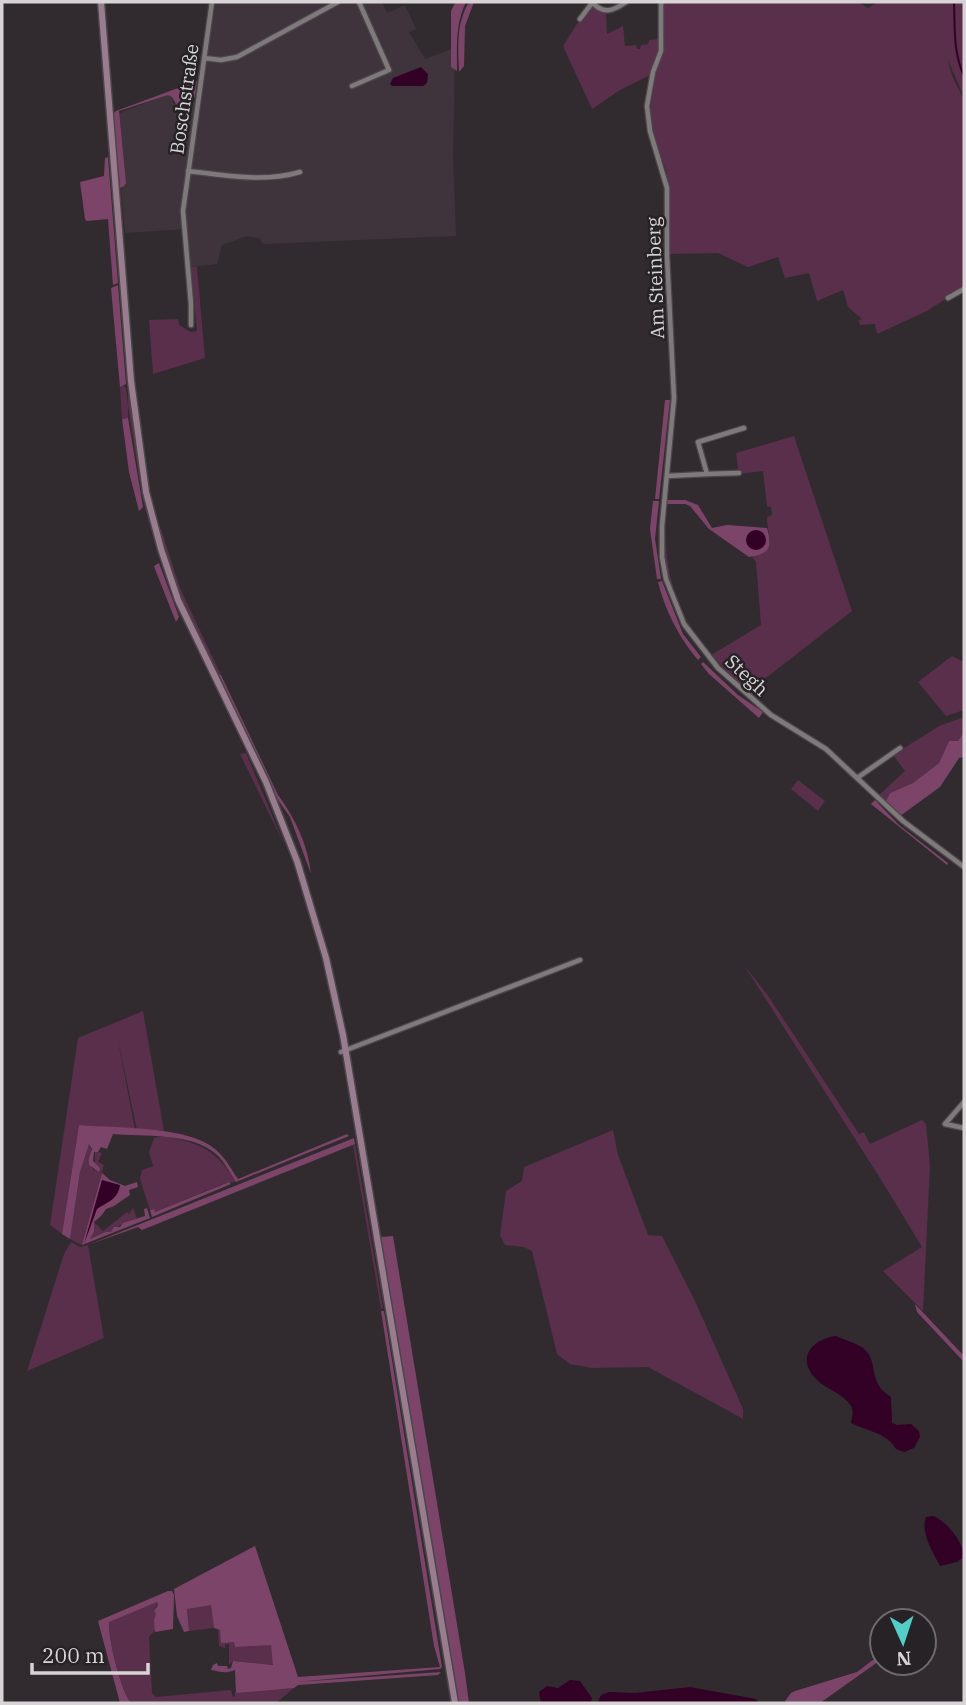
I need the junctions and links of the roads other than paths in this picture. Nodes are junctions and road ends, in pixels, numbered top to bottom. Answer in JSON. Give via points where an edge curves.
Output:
{"nodes":[{"id":1,"x":101,"y":2,"type":"edge"},
{"id":2,"x":212,"y":2,"type":"edge"},
{"id":3,"x":338,"y":2,"type":"edge"},
{"id":4,"x":359,"y":2,"type":"edge"},
{"id":5,"x":592,"y":2,"type":"edge"},
{"id":6,"x":626,"y":2,"type":"edge"},
{"id":7,"x":661,"y":2,"type":"edge"},
{"id":8,"x":580,"y":19,"type":"dead end"},
{"id":9,"x":204,"y":58,"type":"junction"},
{"id":10,"x":352,"y":86,"type":"dead end"},
{"id":11,"x":188,"y":171,"type":"junction"},
{"id":12,"x":300,"y":172,"type":"dead end"},
{"id":13,"x":964,"y":289,"type":"edge"},
{"id":14,"x":948,"y":298,"type":"dead end"},
{"id":15,"x":191,"y":325,"type":"dead end"},
{"id":16,"x":744,"y":428,"type":"dead end"},
{"id":17,"x":739,"y":473,"type":"dead end"},
{"id":18,"x":707,"y":474,"type":"junction"},
{"id":19,"x":667,"y":476,"type":"junction"},
{"id":20,"x":663,"y":557,"type":"joint"},
{"id":21,"x":900,"y":748,"type":"dead end"},
{"id":22,"x":857,"y":778,"type":"junction"},
{"id":23,"x":964,"y":867,"type":"edge"},
{"id":24,"x":579,"y":960,"type":"dead end"},
{"id":25,"x":343,"y":1051,"type":"junction"},
{"id":26,"x":964,"y":1102,"type":"edge"},
{"id":27,"x":964,"y":1128,"type":"edge"},
{"id":28,"x":455,"y":1703,"type":"edge"}],
"edges":[{"from":1,"to":25,"type":"main road","via":[[131,381],[146,492],[178,600],[262,773],[297,861],[326,958]]},
{"from":2,"to":9,"type":"street","name":"Boschstraße"},
{"from":3,"to":9,"type":"street","via":[[237,57]]},
{"from":4,"to":10,"type":"street","via":[[389,71]]},
{"from":5,"to":6,"type":"street","via":[[607,11]]},
{"from":5,"to":8,"type":"street"},
{"from":7,"to":19,"type":"street","name":"Am Steinberg","via":[[661,51],[647,106],[667,188],[674,398]]},
{"from":9,"to":11,"type":"street","name":"Boschstraße"},
{"from":11,"to":12,"type":"street","name":"Boschstraße","via":[[245,177]]},
{"from":11,"to":15,"type":"street","via":[[183,211]]},
{"from":13,"to":14,"type":"street"},
{"from":16,"to":18,"type":"street","via":[[698,442]]},
{"from":17,"to":18,"type":"street"},
{"from":18,"to":19,"type":"street"},
{"from":19,"to":20,"type":"street","name":"Am Steinberg"},
{"from":20,"to":22,"type":"street","name":"Stegh","via":[[666,579],[684,624],[718,668],[759,705],[821,745]]},
{"from":21,"to":22,"type":"street"},
{"from":22,"to":23,"type":"street","name":"Stegh","via":[[903,821]]},
{"from":24,"to":25,"type":"street"},
{"from":25,"to":28,"type":"main road"},
{"from":26,"to":27,"type":"street","via":[[945,1124]]}]}
